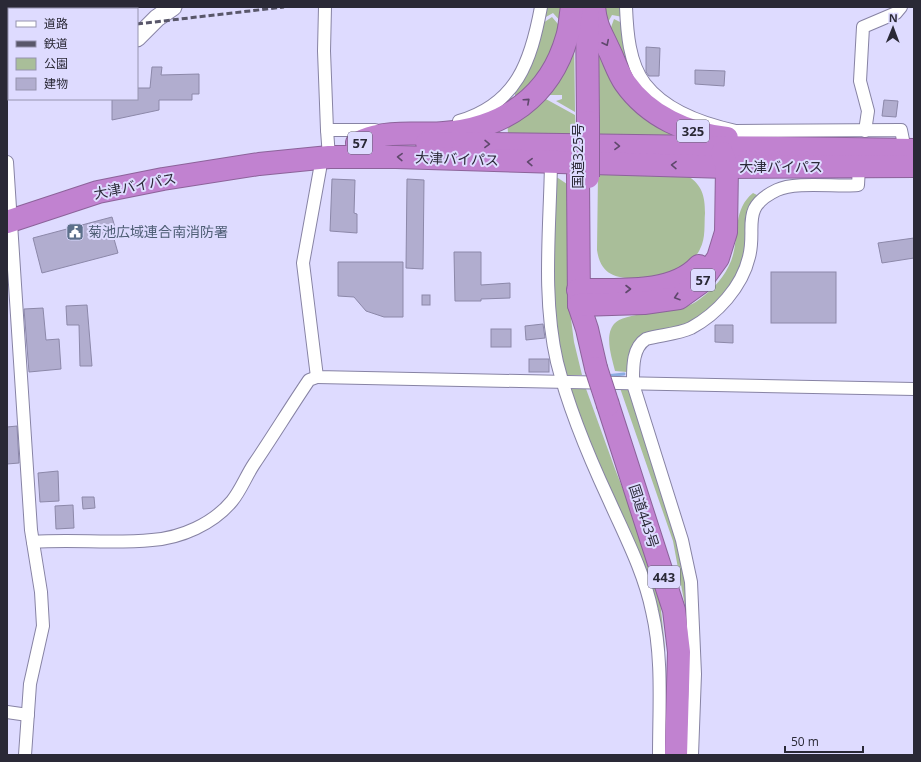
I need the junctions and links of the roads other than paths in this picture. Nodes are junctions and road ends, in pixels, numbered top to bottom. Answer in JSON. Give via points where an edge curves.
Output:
{"nodes":[{"id":1,"x":173,"y":7,"type":"edge"},
{"id":2,"x":325,"y":7,"type":"edge"},
{"id":3,"x":541,"y":7,"type":"edge"},
{"id":4,"x":572,"y":7,"type":"edge"},
{"id":5,"x":578,"y":7,"type":"edge"},
{"id":6,"x":587,"y":7,"type":"edge"},
{"id":7,"x":594,"y":7,"type":"edge"},
{"id":8,"x":626,"y":7,"type":"edge"},
{"id":9,"x":901,"y":7,"type":"edge"},
{"id":10,"x":138,"y":37,"type":"edge"},
{"id":11,"x":583,"y":122,"type":"junction"},
{"id":12,"x":357,"y":142,"type":"junction"},
{"id":13,"x":326,"y":147,"type":"junction"},
{"id":14,"x":861,"y":149,"type":"junction"},
{"id":15,"x":911,"y":155,"type":"edge"},
{"id":16,"x":720,"y":160,"type":"junction"},
{"id":17,"x":7,"y":162,"type":"edge"},
{"id":18,"x":551,"y":163,"type":"junction"},
{"id":19,"x":9,"y":214,"type":"edge"},
{"id":20,"x":584,"y":297,"type":"junction"},
{"id":21,"x":317,"y":377,"type":"junction"},
{"id":22,"x":562,"y":382,"type":"junction"},
{"id":23,"x":633,"y":384,"type":"junction"},
{"id":24,"x":914,"y":389,"type":"edge"},
{"id":25,"x":33,"y":542,"type":"junction"},
{"id":26,"x":7,"y":712,"type":"edge"},
{"id":27,"x":28,"y":715,"type":"junction"},
{"id":28,"x":25,"y":755,"type":"edge"},
{"id":29,"x":659,"y":755,"type":"edge"},
{"id":30,"x":676,"y":755,"type":"edge"},
{"id":31,"x":692,"y":755,"type":"edge"}],
"edges":[{"from":1,"to":10,"type":"street"},
{"from":2,"to":13,"type":"street"},
{"from":3,"to":13,"type":"street","via":[[533,45],[524,69],[506,94],[482,114],[448,124]]},
{"from":12,"to":4,"type":"highway","number":"57","one_way":true,"via":[[378,136],[468,131],[494,123],[515,112],[545,82],[558,61],[567,37]]},
{"from":5,"to":11,"type":"highway","name":"国道325号"},
{"from":6,"to":11,"type":"highway","name":"国道325号"},
{"from":7,"to":14,"type":"highway","number":"325","one_way":true,"via":[[595,24],[625,83],[644,104],[665,120],[690,130],[724,137],[770,141],[841,142]]},
{"from":8,"to":14,"type":"street","via":[[631,52],[637,69],[645,83],[683,114],[736,131]]},
{"from":9,"to":14,"type":"street","via":[[896,13],[863,27],[860,81],[868,111]]},
{"from":11,"to":20,"type":"highway","name":"国道325号"},
{"from":12,"to":13,"type":"highway","name":"大津バイパス","number":"57"},
{"from":12,"to":16,"type":"highway","name":"大津バイパス","number":"57","one_way":true},
{"from":18,"to":13,"type":"highway","name":"大津バイパス","number":"57","one_way":true,"via":[[396,157]]},
{"from":13,"to":19,"type":"highway","name":"大津バイパス","number":"57","via":[[260,150],[162,165],[53,192]]},
{"from":13,"to":21,"type":"street","via":[[303,263]]},
{"from":14,"to":15,"type":"highway","name":"大津バイパス","number":"57"},
{"from":14,"to":16,"type":"highway","name":"大津バイパス","number":"57"},
{"from":14,"to":23,"type":"street","via":[[858,185],[778,189],[762,200],[751,217],[749,257],[733,291],[712,314],[690,328],[646,339],[640,343],[633,362]]},
{"from":16,"to":18,"type":"highway","name":"大津バイパス","number":"57","one_way":true},
{"from":16,"to":20,"type":"highway","number":"57","via":[[712,239],[706,257],[692,273],[677,282]]},
{"from":17,"to":19,"type":"street"},
{"from":18,"to":22,"type":"street","via":[[550,323]]},
{"from":19,"to":25,"type":"street"},
{"from":20,"to":30,"type":"highway","name":"国道443号","number":"443","bridge":true,"via":[[587,329],[596,368],[674,610],[680,671]]},
{"from":21,"to":22,"type":"street"},
{"from":21,"to":25,"type":"street","via":[[309,380],[233,500],[220,513],[199,527],[153,540]]},
{"from":22,"to":23,"type":"street"},
{"from":22,"to":29,"type":"street","via":[[585,448],[632,549],[652,610],[659,644]]},
{"from":23,"to":24,"type":"street"},
{"from":23,"to":31,"type":"street","via":[[682,540],[691,582],[695,674]]},
{"from":25,"to":27,"type":"street","via":[[41,592],[43,626],[30,684]]},
{"from":26,"to":27,"type":"street"},
{"from":27,"to":28,"type":"street"}]}
